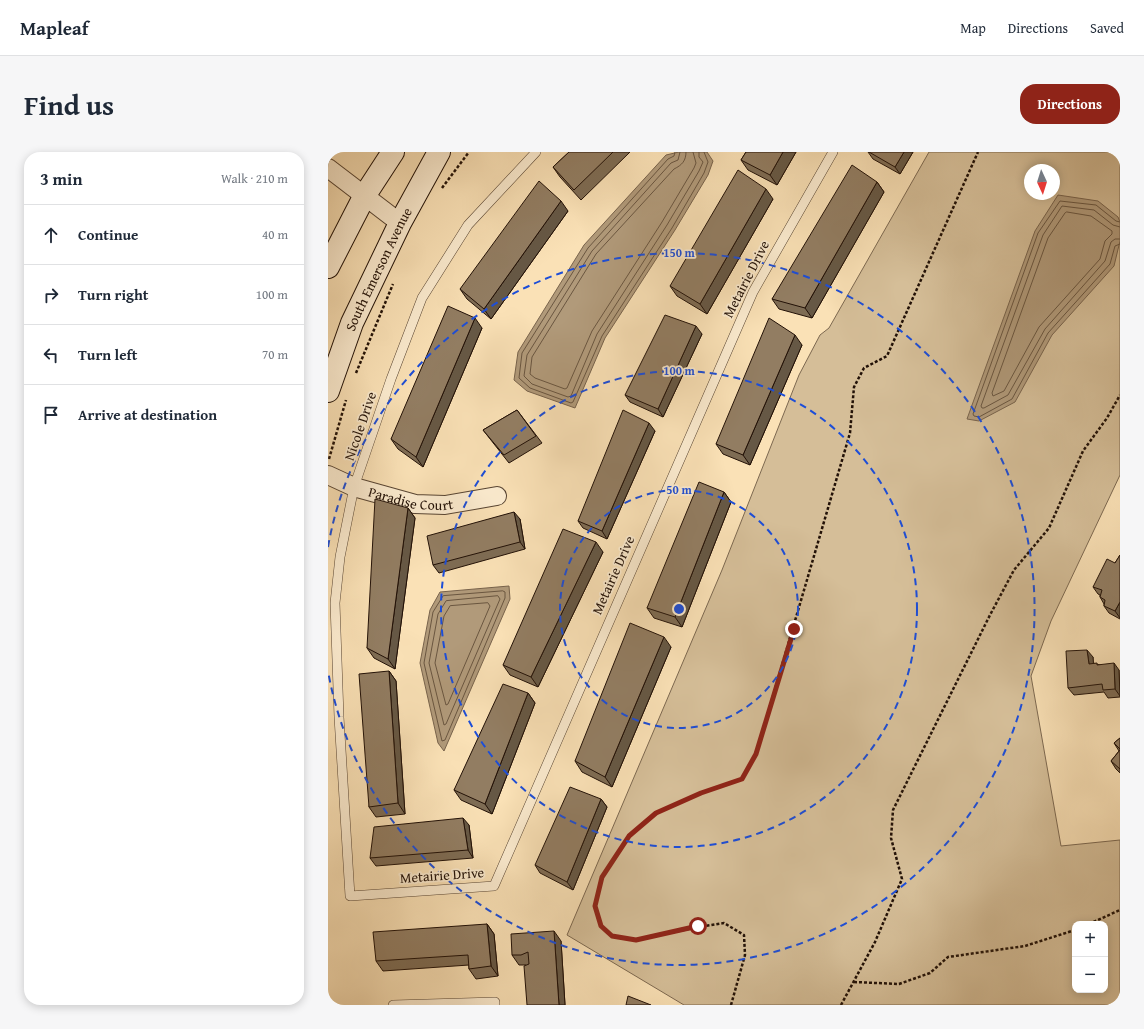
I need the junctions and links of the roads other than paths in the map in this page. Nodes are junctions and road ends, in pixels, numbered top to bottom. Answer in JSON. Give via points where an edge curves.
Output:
{"nodes":[{"id":1,"x":393,"y":152,"type":"edge"},
{"id":2,"x":439,"y":152,"type":"edge"},
{"id":3,"x":536,"y":152,"type":"edge"},
{"id":4,"x":834,"y":152,"type":"edge"},
{"id":5,"x":328,"y":168,"type":"edge"},
{"id":6,"x":365,"y":195,"type":"junction"},
{"id":7,"x":400,"y":223,"type":"junction"},
{"id":8,"x":328,"y":267,"type":"edge"},
{"id":9,"x":337,"y":395,"type":"edge"},
{"id":10,"x":328,"y":475,"type":"edge"},
{"id":11,"x":354,"y":487,"type":"junction"},
{"id":12,"x":497,"y":496,"type":"dead end"},
{"id":13,"x":350,"y":896,"type":"joint"},
{"id":14,"x":393,"y":1005,"type":"edge"},
{"id":15,"x":495,"y":1005,"type":"edge"}],
"edges":[{"from":1,"to":6,"type":"main road"},
{"from":2,"to":7,"type":"main road","name":"South Emerson Avenue"},
{"from":3,"to":11,"type":"lane","name":"Nicole Drive","via":[[468,225],[422,298]]},
{"from":4,"to":13,"type":"lane","name":"Metairie Drive","via":[[752,292],[494,886]]},
{"from":5,"to":6,"type":"street"},
{"from":6,"to":7,"type":"street"},
{"from":6,"to":8,"type":"main road"},
{"from":7,"to":9,"type":"main road","name":"South Emerson Avenue","via":[[352,323]]},
{"from":10,"to":11,"type":"street","name":"Paradise Court"},
{"from":11,"to":12,"type":"street","name":"Paradise Court","via":[[415,504],[445,504]]},
{"from":11,"to":13,"type":"lane","name":"Nicole Drive","via":[[340,557],[335,603]]},
{"from":14,"to":15,"type":"lane","via":[[495,1002]]}]}
